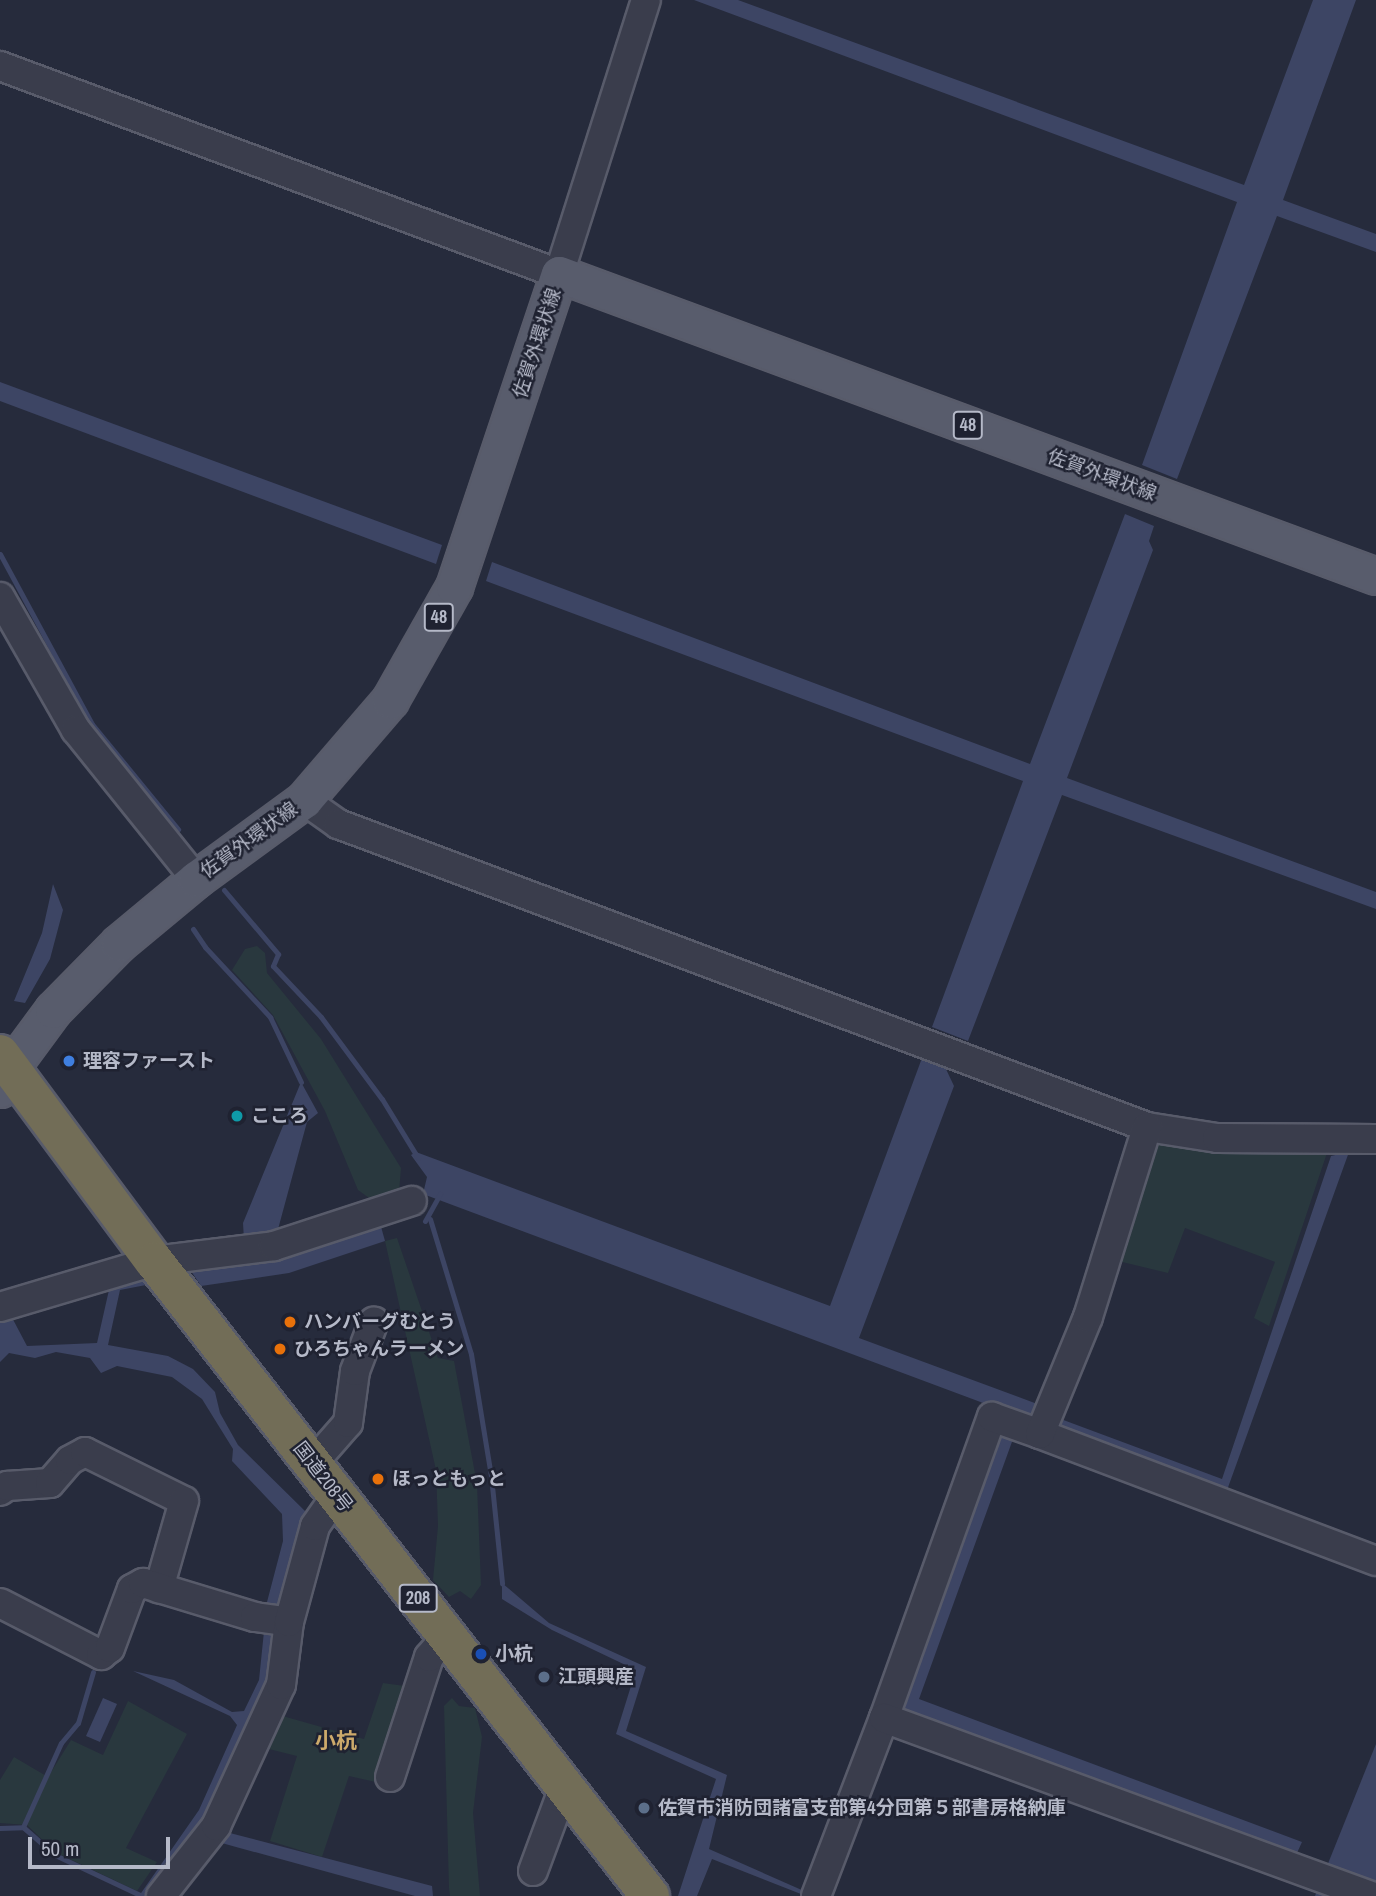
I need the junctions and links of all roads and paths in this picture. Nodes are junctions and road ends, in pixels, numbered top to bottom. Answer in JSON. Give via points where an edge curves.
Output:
{"nodes":[{"id":1,"x":646,"y":0,"type":"edge"},
{"id":2,"x":0,"y":66,"type":"edge"},
{"id":3,"x":559,"y":274,"type":"junction"},
{"id":4,"x":1376,"y":576,"type":"edge"},
{"id":5,"x":0,"y":597,"type":"edge"},
{"id":6,"x":304,"y":800,"type":"junction"},
{"id":7,"x":195,"y":879,"type":"junction"},
{"id":8,"x":4,"y":1070,"type":"edge"},
{"id":9,"x":1147,"y":1128,"type":"junction"},
{"id":10,"x":1376,"y":1139,"type":"edge"},
{"id":11,"x":412,"y":1201,"type":"dead end"},
{"id":12,"x":154,"y":1261,"type":"junction"},
{"id":13,"x":0,"y":1307,"type":"edge"},
{"id":14,"x":374,"y":1321,"type":"dead end"},
{"id":15,"x":1040,"y":1434,"type":"junction"},
{"id":16,"x":313,"y":1463,"type":"junction"},
{"id":17,"x":0,"y":1491,"type":"edge"},
{"id":18,"x":337,"y":1494,"type":"junction"},
{"id":19,"x":1376,"y":1561,"type":"edge"},
{"id":20,"x":159,"y":1588,"type":"junction"},
{"id":21,"x":0,"y":1603,"type":"edge"},
{"id":22,"x":289,"y":1622,"type":"junction"},
{"id":23,"x":448,"y":1635,"type":"junction"},
{"id":24,"x":884,"y":1718,"type":"junction"},
{"id":25,"x":390,"y":1777,"type":"dead end"},
{"id":26,"x":568,"y":1790,"type":"junction"},
{"id":27,"x":533,"y":1871,"type":"dead end"},
{"id":28,"x":161,"y":1896,"type":"edge"},
{"id":29,"x":650,"y":1896,"type":"edge"},
{"id":30,"x":816,"y":1896,"type":"edge"},
{"id":31,"x":1371,"y":1896,"type":"edge"}],
"edges":[{"from":1,"to":3,"type":"street"},
{"from":2,"to":3,"type":"street"},
{"from":3,"to":4,"type":"main road","name":"佐賀外環状線","number":"48"},
{"from":3,"to":6,"type":"main road","name":"佐賀外環状線","number":"48","via":[[454,587],[390,700]]},
{"from":5,"to":7,"type":"street","via":[[76,730]]},
{"from":6,"to":7,"type":"main road","name":"佐賀外環状線","number":"48"},
{"from":6,"to":9,"type":"street","via":[[338,824]]},
{"from":7,"to":8,"type":"main road","name":"佐賀外環状線","number":"48","via":[[53,1010]]},
{"from":8,"to":12,"type":"highway","name":"国道208号","number":"208"},
{"from":9,"to":10,"type":"street","via":[[1217,1138]]},
{"from":9,"to":15,"type":"street","via":[[1088,1317]]},
{"from":11,"to":12,"type":"street","via":[[274,1246]]},
{"from":12,"to":13,"type":"street"},
{"from":12,"to":16,"type":"highway","name":"国道208号","number":"208"},
{"from":14,"to":16,"type":"street","via":[[355,1371],[348,1423]]},
{"from":15,"to":19,"type":"street"},
{"from":15,"to":24,"type":"street","via":[[992,1417]]},
{"from":16,"to":18,"type":"highway","name":"国道208号","number":"208"},
{"from":17,"to":20,"type":"street","via":[[7,1486],[50,1483],[70,1460],[85,1452],[184,1501]]},
{"from":18,"to":22,"type":"street","via":[[315,1526]]},
{"from":18,"to":23,"type":"highway","name":"国道208号","number":"208"},
{"from":20,"to":21,"type":"street","via":[[143,1583],[132,1589],[110,1648],[101,1655]]},
{"from":20,"to":22,"type":"street","via":[[255,1617]]},
{"from":22,"to":28,"type":"street","via":[[281,1685],[216,1826]]},
{"from":23,"to":25,"type":"street","via":[[429,1657]]},
{"from":23,"to":26,"type":"highway","name":"国道208号","number":"208"},
{"from":24,"to":30,"type":"street"},
{"from":24,"to":31,"type":"street"},
{"from":26,"to":27,"type":"street","via":[[560,1798]]},
{"from":26,"to":29,"type":"highway","name":"国道208号","number":"208"}]}
